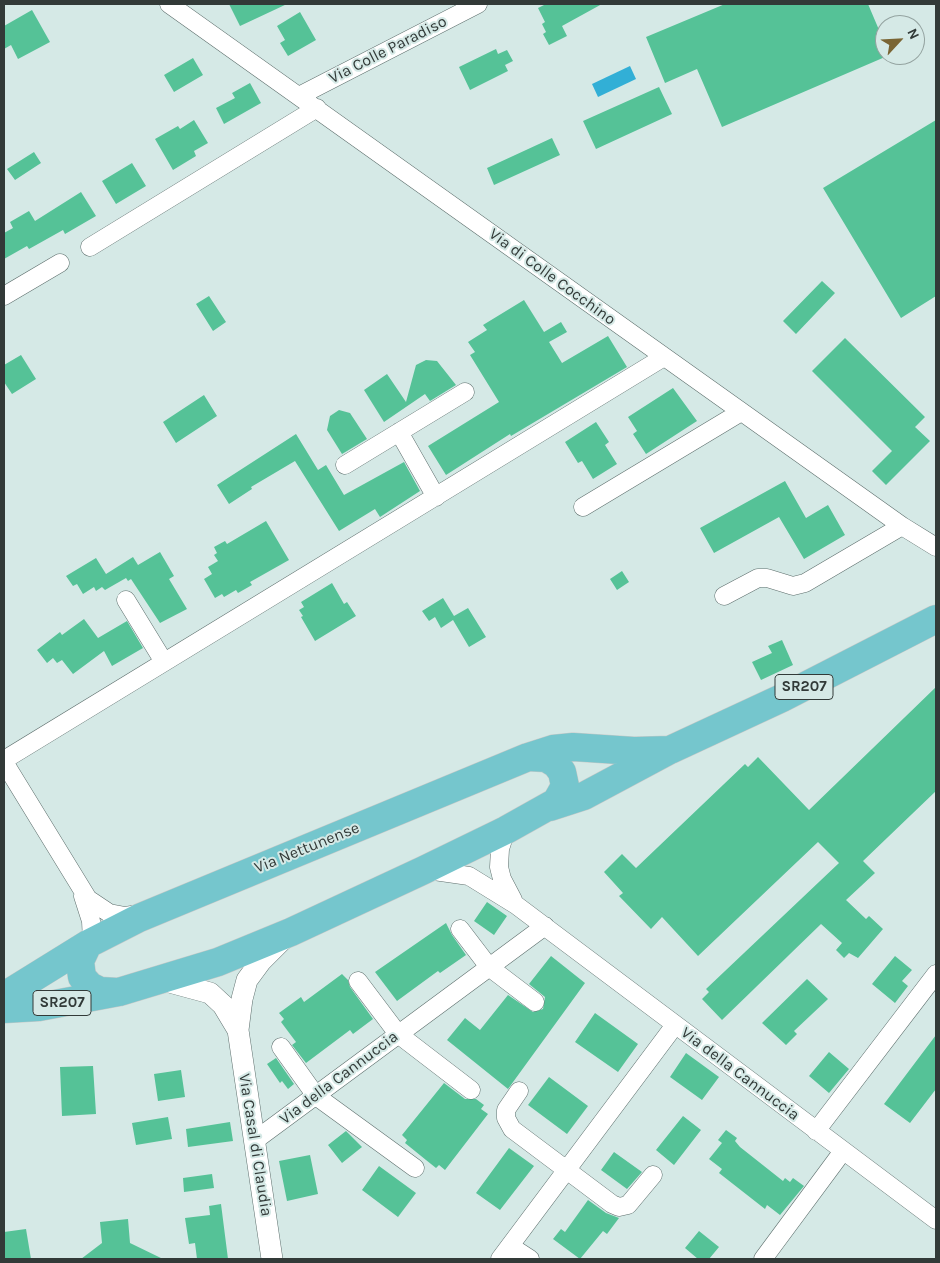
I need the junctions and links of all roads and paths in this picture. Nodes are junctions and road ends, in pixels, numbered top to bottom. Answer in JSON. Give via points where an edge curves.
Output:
{"nodes":[{"id":1,"x":169,"y":4,"type":"edge"},
{"id":2,"x":478,"y":4,"type":"edge"},
{"id":3,"x":299,"y":96,"type":"junction"},
{"id":4,"x":317,"y":108,"type":"junction"},
{"id":5,"x":90,"y":247,"type":"dead end"},
{"id":6,"x":60,"y":263,"type":"dead end"},
{"id":7,"x":4,"y":296,"type":"edge"},
{"id":8,"x":664,"y":357,"type":"junction"},
{"id":9,"x":465,"y":392,"type":"dead end"},
{"id":10,"x":741,"y":412,"type":"junction"},
{"id":11,"x":399,"y":432,"type":"junction"},
{"id":12,"x":345,"y":465,"type":"dead end"},
{"id":13,"x":436,"y":497,"type":"junction"},
{"id":14,"x":583,"y":507,"type":"dead end"},
{"id":15,"x":902,"y":526,"type":"junction"},
{"id":16,"x":936,"y":547,"type":"edge"},
{"id":17,"x":724,"y":596,"type":"dead end"},
{"id":18,"x":126,"y":600,"type":"dead end"},
{"id":19,"x":936,"y":619,"type":"edge"},
{"id":20,"x":164,"y":662,"type":"junction"},
{"id":21,"x":670,"y":750,"type":"junction"},
{"id":22,"x":528,"y":756,"type":"junction"},
{"id":23,"x":4,"y":761,"type":"edge"},
{"id":24,"x":550,"y":807,"type":"junction"},
{"id":25,"x":506,"y":830,"type":"junction"},
{"id":26,"x":424,"y":870,"type":"junction"},
{"id":27,"x":80,"y":889,"type":"junction"},
{"id":28,"x":171,"y":904,"type":"junction"},
{"id":29,"x":516,"y":904,"type":"junction"},
{"id":30,"x":545,"y":926,"type":"junction"},
{"id":31,"x":460,"y":929,"type":"dead end"},
{"id":32,"x":291,"y":932,"type":"junction"},
{"id":33,"x":90,"y":943,"type":"junction"},
{"id":34,"x":489,"y":967,"type":"junction"},
{"id":35,"x":936,"y":974,"type":"edge"},
{"id":36,"x":162,"y":980,"type":"junction"},
{"id":37,"x":358,"y":981,"type":"dead end"},
{"id":38,"x":119,"y":992,"type":"junction"},
{"id":39,"x":4,"y":996,"type":"edge"},
{"id":40,"x":535,"y":1002,"type":"dead end"},
{"id":41,"x":4,"y":1009,"type":"edge"},
{"id":42,"x":675,"y":1025,"type":"junction"},
{"id":43,"x":238,"y":1030,"type":"junction"},
{"id":44,"x":398,"y":1034,"type":"junction"},
{"id":45,"x":281,"y":1046,"type":"dead end"},
{"id":46,"x":471,"y":1090,"type":"dead end"},
{"id":47,"x":518,"y":1091,"type":"dead end"},
{"id":48,"x":316,"y":1096,"type":"junction"},
{"id":49,"x":816,"y":1131,"type":"junction"},
{"id":50,"x":254,"y":1141,"type":"junction"},
{"id":51,"x":843,"y":1151,"type":"junction"},
{"id":52,"x":415,"y":1168,"type":"dead end"},
{"id":53,"x":567,"y":1170,"type":"junction"},
{"id":54,"x":653,"y":1175,"type":"dead end"},
{"id":55,"x":936,"y":1220,"type":"edge"},
{"id":56,"x":505,"y":1253,"type":"edge"},
{"id":57,"x":272,"y":1259,"type":"edge"},
{"id":58,"x":530,"y":1259,"type":"edge"},
{"id":59,"x":763,"y":1259,"type":"edge"}],
"edges":[{"from":1,"to":3,"type":"street","name":"Via di Colle Cocchino"},
{"from":2,"to":3,"type":"street","name":"Via Colle Paradiso"},
{"from":3,"to":4,"type":"street","name":"Via di Colle Cocchino"},
{"from":4,"to":5,"type":"street"},
{"from":4,"to":8,"type":"street","name":"Via di Colle Cocchino"},
{"from":6,"to":7,"type":"street"},
{"from":8,"to":10,"type":"street","name":"Via di Colle Cocchino"},
{"from":8,"to":13,"type":"street"},
{"from":9,"to":11,"type":"street"},
{"from":10,"to":14,"type":"street"},
{"from":10,"to":15,"type":"street","name":"Via di Colle Cocchino"},
{"from":11,"to":12,"type":"street"},
{"from":11,"to":13,"type":"street"},
{"from":13,"to":20,"type":"street"},
{"from":15,"to":16,"type":"street","name":"Via di Colle Cocchino"},
{"from":15,"to":17,"type":"street","via":[[805,583],[793,586],[758,578]]},
{"from":18,"to":20,"type":"street"},
{"from":19,"to":21,"type":"main road","name":"Via Nettunense","number":"SR207","via":[[782,698]]},
{"from":20,"to":23,"type":"street"},
{"from":21,"to":22,"type":"main road","name":"Via Nettunense","number":"SR207","via":[[573,747]]},
{"from":21,"to":24,"type":"main road","name":"Via Nettunense","number":"SR207","via":[[584,796]]},
{"from":22,"to":24,"type":"main road","name":"Via Nettunense","via":[[551,760],[564,776],[564,790]]},
{"from":22,"to":28,"type":"main road","name":"Via Nettunense"},
{"from":23,"to":27,"type":"street"},
{"from":24,"to":25,"type":"main road","name":"Via Nettunense"},
{"from":25,"to":26,"type":"main road","name":"Via Nettunense"},
{"from":25,"to":29,"type":"street","name":"Via della Cannuccia","via":[[499,855],[499,872]]},
{"from":26,"to":29,"type":"street","name":"Via della Cannuccia","via":[[469,876]]},
{"from":26,"to":32,"type":"main road","name":"Via Nettunense"},
{"from":27,"to":28,"type":"street","via":[[99,909],[119,916]]},
{"from":27,"to":33,"type":"street","via":[[91,921]]},
{"from":28,"to":33,"type":"main road","name":"Via Nettunense"},
{"from":29,"to":30,"type":"street","name":"Via della Cannuccia"},
{"from":30,"to":34,"type":"street","name":"Via della Cannuccia"},
{"from":30,"to":42,"type":"street","name":"Via della Cannuccia"},
{"from":31,"to":34,"type":"street"},
{"from":32,"to":36,"type":"main road","name":"Via Nettunense","via":[[235,957]]},
{"from":32,"to":43,"type":"street","name":"Via Casal di Claudia","via":[[265,956],[247,980]]},
{"from":33,"to":38,"type":"main road","name":"Via Nettunense","number":"SR207","via":[[80,961],[82,977],[100,991]]},
{"from":33,"to":39,"type":"main road","name":"Via Nettunense","number":"SR207"},
{"from":34,"to":40,"type":"street"},
{"from":34,"to":44,"type":"street","name":"Via della Cannuccia"},
{"from":35,"to":49,"type":"street"},
{"from":36,"to":38,"type":"main road","name":"Via Nettunense"},
{"from":36,"to":43,"type":"street","name":"Via Casal di Claudia","via":[[210,994],[223,1005]]},
{"from":37,"to":44,"type":"street"},
{"from":38,"to":41,"type":"main road","name":"Via Nettunense","number":"SR207","via":[[39,1007]]},
{"from":42,"to":49,"type":"street","name":"Via della Cannuccia"},
{"from":42,"to":53,"type":"street"},
{"from":43,"to":50,"type":"street","name":"Via Casal di Claudia"},
{"from":44,"to":46,"type":"street"},
{"from":44,"to":48,"type":"street","name":"Via della Cannuccia"},
{"from":45,"to":48,"type":"street"},
{"from":47,"to":53,"type":"street","via":[[506,1110],[509,1125]]},
{"from":48,"to":50,"type":"street","name":"Via della Cannuccia"},
{"from":48,"to":52,"type":"street"},
{"from":49,"to":51,"type":"street","name":"Via della Cannuccia"},
{"from":50,"to":57,"type":"street","name":"Via Casal di Claudia"},
{"from":51,"to":55,"type":"street","name":"Via della Cannuccia"},
{"from":51,"to":59,"type":"street"},
{"from":53,"to":54,"type":"street","via":[[619,1207],[633,1201]]},
{"from":53,"to":56,"type":"street"},
{"from":56,"to":58,"type":"street"}]}
